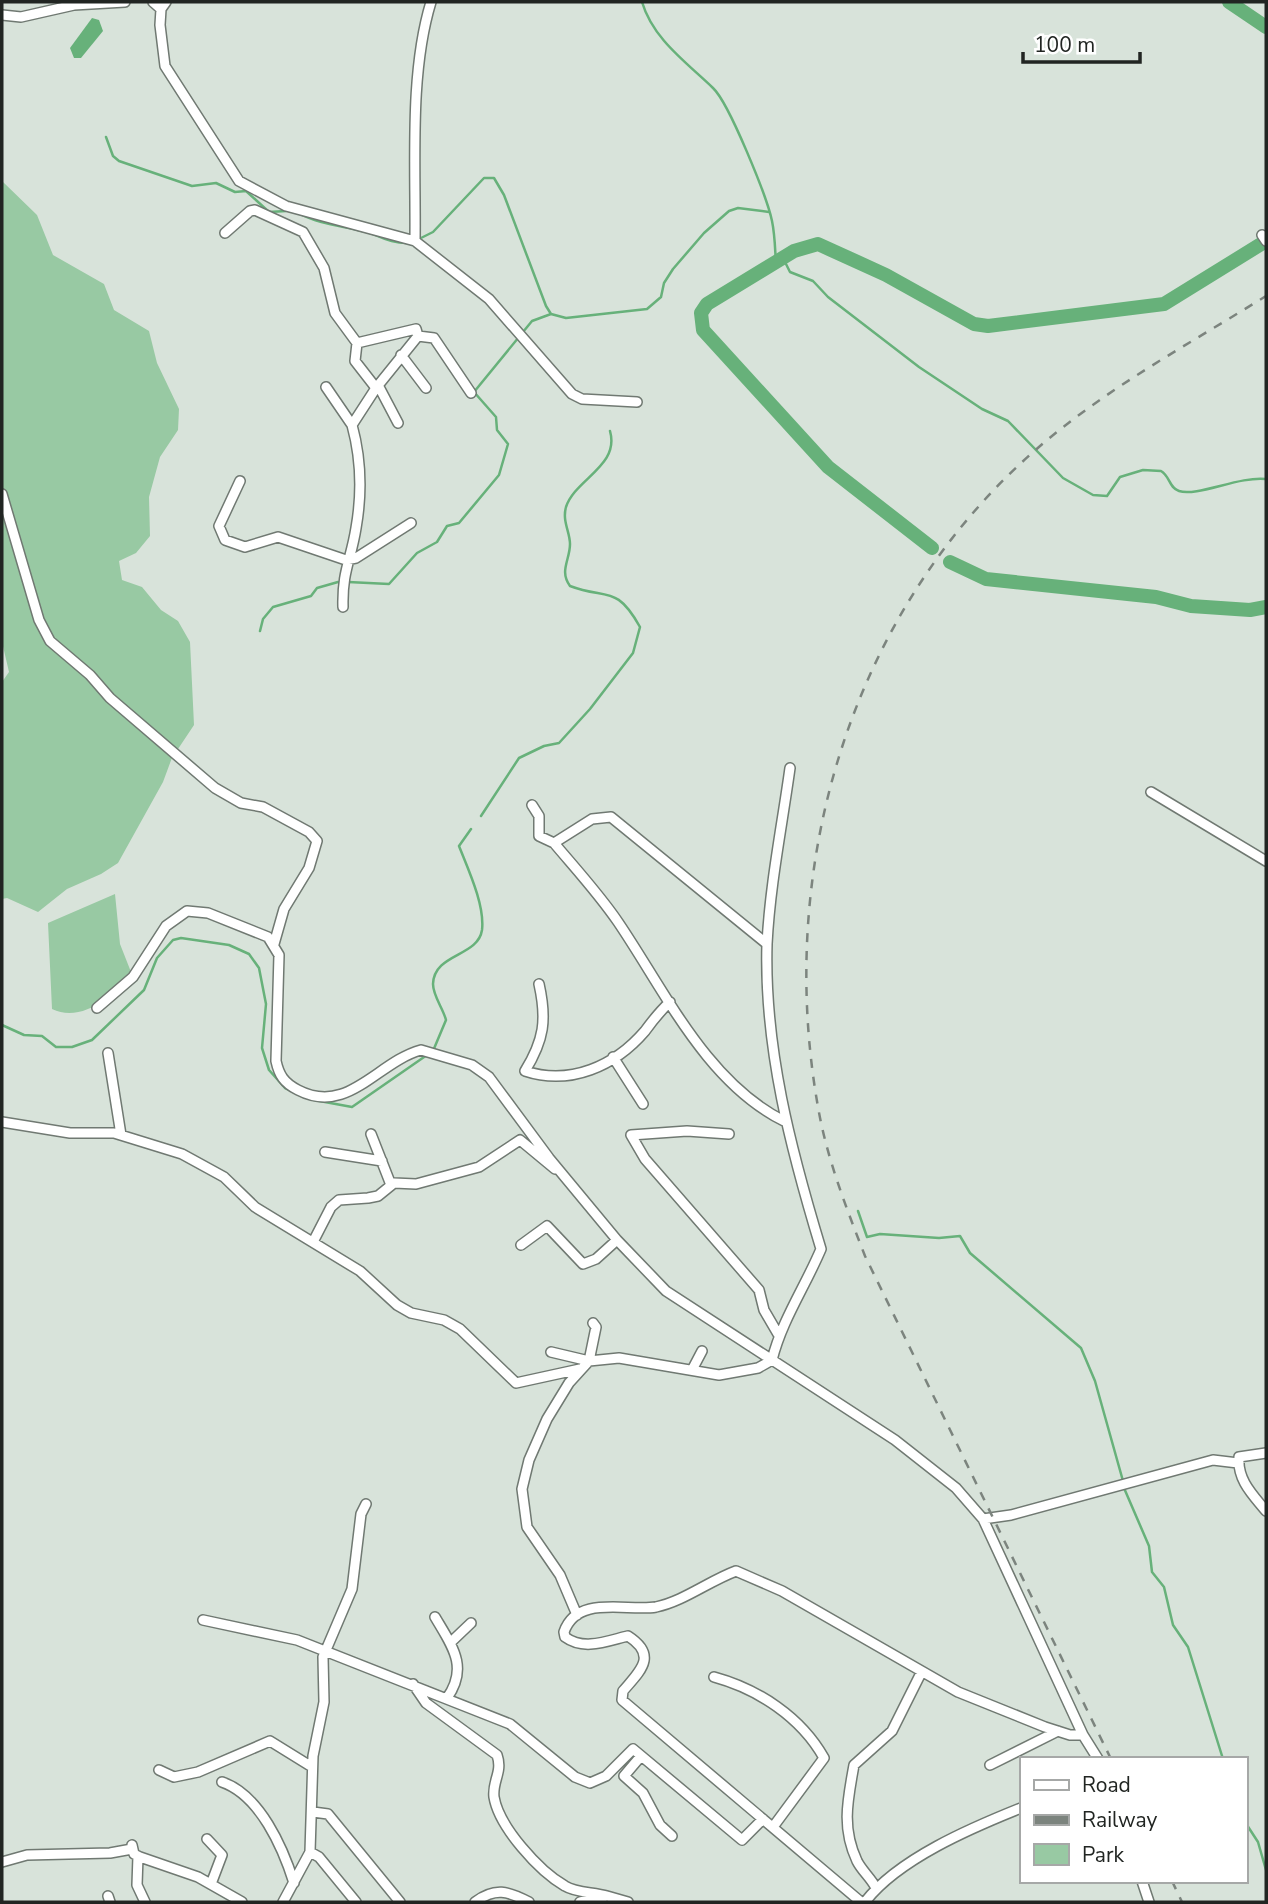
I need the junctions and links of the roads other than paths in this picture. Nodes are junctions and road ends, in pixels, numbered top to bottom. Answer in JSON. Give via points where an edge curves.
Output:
{"nodes":[{"id":1,"x":125,"y":2,"type":"edge"},
{"id":2,"x":153,"y":2,"type":"edge"},
{"id":3,"x":431,"y":2,"type":"edge"},
{"id":4,"x":164,"y":5,"type":"edge"},
{"id":5,"x":2,"y":15,"type":"edge"},
{"id":6,"x":225,"y":233,"type":"dead end"},
{"id":7,"x":415,"y":241,"type":"junction"},
{"id":8,"x":418,"y":336,"type":"junction"},
{"id":9,"x":357,"y":343,"type":"junction"},
{"id":10,"x":401,"y":355,"type":"junction"},
{"id":11,"x":377,"y":386,"type":"junction"},
{"id":12,"x":326,"y":387,"type":"dead end"},
{"id":13,"x":426,"y":388,"type":"dead end"},
{"id":14,"x":471,"y":393,"type":"dead end"},
{"id":15,"x":637,"y":402,"type":"dead end"},
{"id":16,"x":398,"y":423,"type":"dead end"},
{"id":17,"x":352,"y":425,"type":"junction"},
{"id":18,"x":240,"y":481,"type":"dead end"},
{"id":19,"x":2,"y":494,"type":"edge"},
{"id":20,"x":411,"y":523,"type":"dead end"},
{"id":21,"x":346,"y":560,"type":"junction"},
{"id":22,"x":343,"y":607,"type":"dead end"},
{"id":23,"x":790,"y":768,"type":"dead end"},
{"id":24,"x":1151,"y":792,"type":"dead end"},
{"id":25,"x":532,"y":805,"type":"dead end"},
{"id":26,"x":554,"y":843,"type":"junction"},
{"id":27,"x":1266,"y":860,"type":"edge"},
{"id":28,"x":274,"y":944,"type":"junction"},
{"id":29,"x":768,"y":944,"type":"junction"},
{"id":30,"x":538,"y":984,"type":"dead end"},
{"id":31,"x":670,"y":1002,"type":"junction"},
{"id":32,"x":97,"y":1008,"type":"dead end"},
{"id":33,"x":108,"y":1053,"type":"dead end"},
{"id":34,"x":613,"y":1057,"type":"junction"},
{"id":35,"x":643,"y":1104,"type":"dead end"},
{"id":36,"x":784,"y":1121,"type":"junction"},
{"id":37,"x":2,"y":1122,"type":"edge"},
{"id":38,"x":371,"y":1134,"type":"dead end"},
{"id":39,"x":729,"y":1134,"type":"dead end"},
{"id":40,"x":121,"y":1135,"type":"junction"},
{"id":41,"x":325,"y":1153,"type":"dead end"},
{"id":42,"x":382,"y":1161,"type":"junction"},
{"id":43,"x":563,"y":1174,"type":"junction"},
{"id":44,"x":391,"y":1185,"type":"junction"},
{"id":45,"x":314,"y":1240,"type":"junction"},
{"id":46,"x":617,"y":1240,"type":"junction"},
{"id":47,"x":521,"y":1244,"type":"dead end"},
{"id":48,"x":593,"y":1323,"type":"dead end"},
{"id":49,"x":778,"y":1334,"type":"junction"},
{"id":50,"x":702,"y":1351,"type":"dead end"},
{"id":51,"x":551,"y":1352,"type":"dead end"},
{"id":52,"x":772,"y":1360,"type":"junction"},
{"id":53,"x":589,"y":1361,"type":"junction"},
{"id":54,"x":580,"y":1369,"type":"junction"},
{"id":55,"x":692,"y":1370,"type":"junction"},
{"id":56,"x":1266,"y":1453,"type":"edge"},
{"id":57,"x":1238,"y":1463,"type":"junction"},
{"id":58,"x":366,"y":1504,"type":"dead end"},
{"id":59,"x":1266,"y":1511,"type":"edge"},
{"id":60,"x":983,"y":1519,"type":"junction"},
{"id":61,"x":577,"y":1615,"type":"junction"},
{"id":62,"x":435,"y":1617,"type":"dead end"},
{"id":63,"x":203,"y":1620,"type":"dead end"},
{"id":64,"x":471,"y":1623,"type":"dead end"},
{"id":65,"x":450,"y":1643,"type":"junction"},
{"id":66,"x":325,"y":1650,"type":"junction"},
{"id":67,"x":921,"y":1673,"type":"junction"},
{"id":68,"x":714,"y":1677,"type":"dead end"},
{"id":69,"x":413,"y":1684,"type":"junction"},
{"id":70,"x":447,"y":1698,"type":"junction"},
{"id":71,"x":1080,"y":1728,"type":"junction"},
{"id":72,"x":1058,"y":1731,"type":"junction"},
{"id":73,"x":641,"y":1756,"type":"junction"},
{"id":74,"x":1097,"y":1757,"type":"edge"},
{"id":75,"x":990,"y":1765,"type":"dead end"},
{"id":76,"x":312,"y":1767,"type":"junction"},
{"id":77,"x":159,"y":1770,"type":"dead end"},
{"id":78,"x":222,"y":1782,"type":"dead end"},
{"id":79,"x":1020,"y":1808,"type":"edge"},
{"id":80,"x":313,"y":1812,"type":"junction"},
{"id":81,"x":763,"y":1819,"type":"junction"},
{"id":82,"x":773,"y":1827,"type":"junction"},
{"id":83,"x":671,"y":1836,"type":"dead end"},
{"id":84,"x":206,"y":1839,"type":"dead end"},
{"id":85,"x":134,"y":1850,"type":"junction"},
{"id":86,"x":310,"y":1852,"type":"junction"},
{"id":87,"x":2,"y":1862,"type":"edge"},
{"id":88,"x":294,"y":1883,"type":"junction"},
{"id":89,"x":1143,"y":1883,"type":"edge"},
{"id":90,"x":211,"y":1884,"type":"junction"},
{"id":91,"x":876,"y":1888,"type":"junction"},
{"id":92,"x":607,"y":1896,"type":"junction"},
{"id":93,"x":145,"y":1902,"type":"edge"},
{"id":94,"x":242,"y":1902,"type":"edge"},
{"id":95,"x":283,"y":1902,"type":"edge"},
{"id":96,"x":356,"y":1902,"type":"edge"},
{"id":97,"x":400,"y":1902,"type":"edge"},
{"id":98,"x":475,"y":1902,"type":"edge"},
{"id":99,"x":529,"y":1902,"type":"edge"},
{"id":100,"x":582,"y":1902,"type":"edge"},
{"id":101,"x":628,"y":1902,"type":"edge"},
{"id":102,"x":863,"y":1902,"type":"edge"},
{"id":103,"x":1149,"y":1902,"type":"edge"}],
"edges":[{"from":1,"to":5,"type":"street","via":[[74,5],[21,17]]},
{"from":2,"to":4,"type":"street"},
{"from":3,"to":7,"type":"street","via":[[416,113]]},
{"from":4,"to":7,"type":"street","via":[[165,66],[239,181],[286,206]]},
{"from":6,"to":9,"type":"street","via":[[256,210],[303,232],[324,268],[333,308]]},
{"from":7,"to":15,"type":"street","via":[[489,299],[577,397]]},
{"from":8,"to":9,"type":"street","via":[[416,328]]},
{"from":8,"to":10,"type":"street"},
{"from":8,"to":14,"type":"street","via":[[434,338]]},
{"from":9,"to":11,"type":"street","via":[[355,361]]},
{"from":10,"to":11,"type":"street"},
{"from":10,"to":13,"type":"street"},
{"from":11,"to":16,"type":"street"},
{"from":11,"to":17,"type":"street"},
{"from":12,"to":17,"type":"street"},
{"from":17,"to":21,"type":"street","via":[[358,449],[358,499],[356,529]]},
{"from":18,"to":21,"type":"street","via":[[219,526],[225,540],[245,547],[278,537]]},
{"from":19,"to":28,"type":"street","via":[[38,620],[50,641],[215,788],[241,803],[263,807],[317,841],[309,868],[284,908]]},
{"from":20,"to":21,"type":"street"},
{"from":21,"to":22,"type":"street"},
{"from":23,"to":29,"type":"street"},
{"from":24,"to":27,"type":"street"},
{"from":25,"to":26,"type":"street","via":[[539,816],[539,835]]},
{"from":26,"to":29,"type":"street","via":[[592,819],[611,817]]},
{"from":26,"to":31,"type":"street","via":[[616,918]]},
{"from":28,"to":32,"type":"street","via":[[268,937],[208,913],[187,911],[166,926],[132,976]]},
{"from":28,"to":43,"type":"street","via":[[279,955],[276,1060],[285,1082],[318,1098],[345,1095],[421,1049],[472,1065],[489,1077]]},
{"from":29,"to":36,"type":"street","via":[[769,997]]},
{"from":30,"to":34,"type":"street","via":[[544,1033],[525,1071],[572,1077]]},
{"from":31,"to":34,"type":"street"},
{"from":31,"to":36,"type":"street","via":[[721,1070],[748,1098]]},
{"from":33,"to":40,"type":"street"},
{"from":34,"to":35,"type":"street"},
{"from":36,"to":49,"type":"street","via":[[821,1248]]},
{"from":37,"to":40,"type":"street","via":[[70,1133]]},
{"from":38,"to":42,"type":"street"},
{"from":39,"to":49,"type":"street","via":[[631,1135],[669,1188],[759,1290]]},
{"from":40,"to":45,"type":"street","via":[[182,1154],[214,1171],[255,1207]]},
{"from":41,"to":42,"type":"street"},
{"from":42,"to":44,"type":"street"},
{"from":43,"to":44,"type":"street","via":[[520,1140],[479,1167],[416,1184]]},
{"from":43,"to":46,"type":"street"},
{"from":44,"to":45,"type":"street","via":[[377,1196],[340,1200],[331,1207]]},
{"from":45,"to":54,"type":"street","via":[[360,1271],[397,1305],[460,1329],[516,1383]]},
{"from":46,"to":47,"type":"street","via":[[583,1264],[547,1226]]},
{"from":46,"to":52,"type":"street","via":[[666,1292]]},
{"from":48,"to":53,"type":"street"},
{"from":49,"to":52,"type":"street"},
{"from":50,"to":55,"type":"street"},
{"from":51,"to":53,"type":"street"},
{"from":52,"to":55,"type":"street","via":[[733,1374]]},
{"from":52,"to":60,"type":"street","via":[[895,1440],[956,1488]]},
{"from":53,"to":54,"type":"street"},
{"from":53,"to":55,"type":"street","via":[[619,1359]]},
{"from":54,"to":61,"type":"street","via":[[547,1419],[522,1489],[527,1527],[560,1575]]},
{"from":56,"to":57,"type":"street","via":[[1239,1457]]},
{"from":57,"to":59,"type":"street","via":[[1245,1485]]},
{"from":57,"to":60,"type":"street","via":[[1213,1460],[1012,1516]]},
{"from":58,"to":66,"type":"street","via":[[352,1589]]},
{"from":60,"to":71,"type":"street"},
{"from":61,"to":67,"type":"street","via":[[608,1607],[656,1607],[736,1571],[782,1591]]},
{"from":61,"to":81,"type":"street","via":[[564,1632],[570,1641],[593,1645],[628,1636],[633,1639],[644,1664],[623,1691],[622,1700]]},
{"from":62,"to":65,"type":"street"},
{"from":63,"to":66,"type":"street"},
{"from":64,"to":65,"type":"street"},
{"from":65,"to":70,"type":"street","via":[[459,1676]]},
{"from":66,"to":69,"type":"street"},
{"from":66,"to":76,"type":"street","via":[[324,1702]]},
{"from":67,"to":72,"type":"street"},
{"from":67,"to":91,"type":"street","via":[[892,1731],[854,1765],[846,1824],[858,1861]]},
{"from":68,"to":82,"type":"street","via":[[773,1703],[824,1758]]},
{"from":69,"to":70,"type":"street"},
{"from":69,"to":92,"type":"street","via":[[426,1703],[497,1755],[500,1772],[494,1797],[498,1811],[532,1859],[567,1887]]},
{"from":70,"to":73,"type":"street","via":[[510,1724],[575,1777],[590,1783],[606,1776],[633,1749]]},
{"from":71,"to":72,"type":"street"},
{"from":71,"to":74,"type":"street"},
{"from":72,"to":75,"type":"street"},
{"from":73,"to":81,"type":"street","via":[[742,1840]]},
{"from":73,"to":83,"type":"street","via":[[624,1776],[643,1793]]},
{"from":76,"to":77,"type":"street","via":[[270,1741],[198,1772],[174,1777]]},
{"from":76,"to":80,"type":"street"},
{"from":78,"to":88,"type":"street","via":[[242,1794],[274,1832]]},
{"from":79,"to":91,"type":"street","via":[[907,1865]]},
{"from":80,"to":86,"type":"street"},
{"from":80,"to":97,"type":"street","via":[[328,1814]]},
{"from":81,"to":82,"type":"street"},
{"from":82,"to":102,"type":"street"},
{"from":84,"to":90,"type":"street","via":[[222,1855]]},
{"from":85,"to":87,"type":"street","via":[[27,1855]]},
{"from":85,"to":90,"type":"street"},
{"from":85,"to":93,"type":"street","via":[[137,1885]]},
{"from":86,"to":88,"type":"street"},
{"from":86,"to":96,"type":"street"},
{"from":88,"to":95,"type":"street"},
{"from":89,"to":103,"type":"street"},
{"from":90,"to":94,"type":"street"},
{"from":91,"to":102,"type":"street"},
{"from":92,"to":100,"type":"street"},
{"from":92,"to":101,"type":"street"},
{"from":98,"to":99,"type":"street","via":[[497,1891]]}]}
